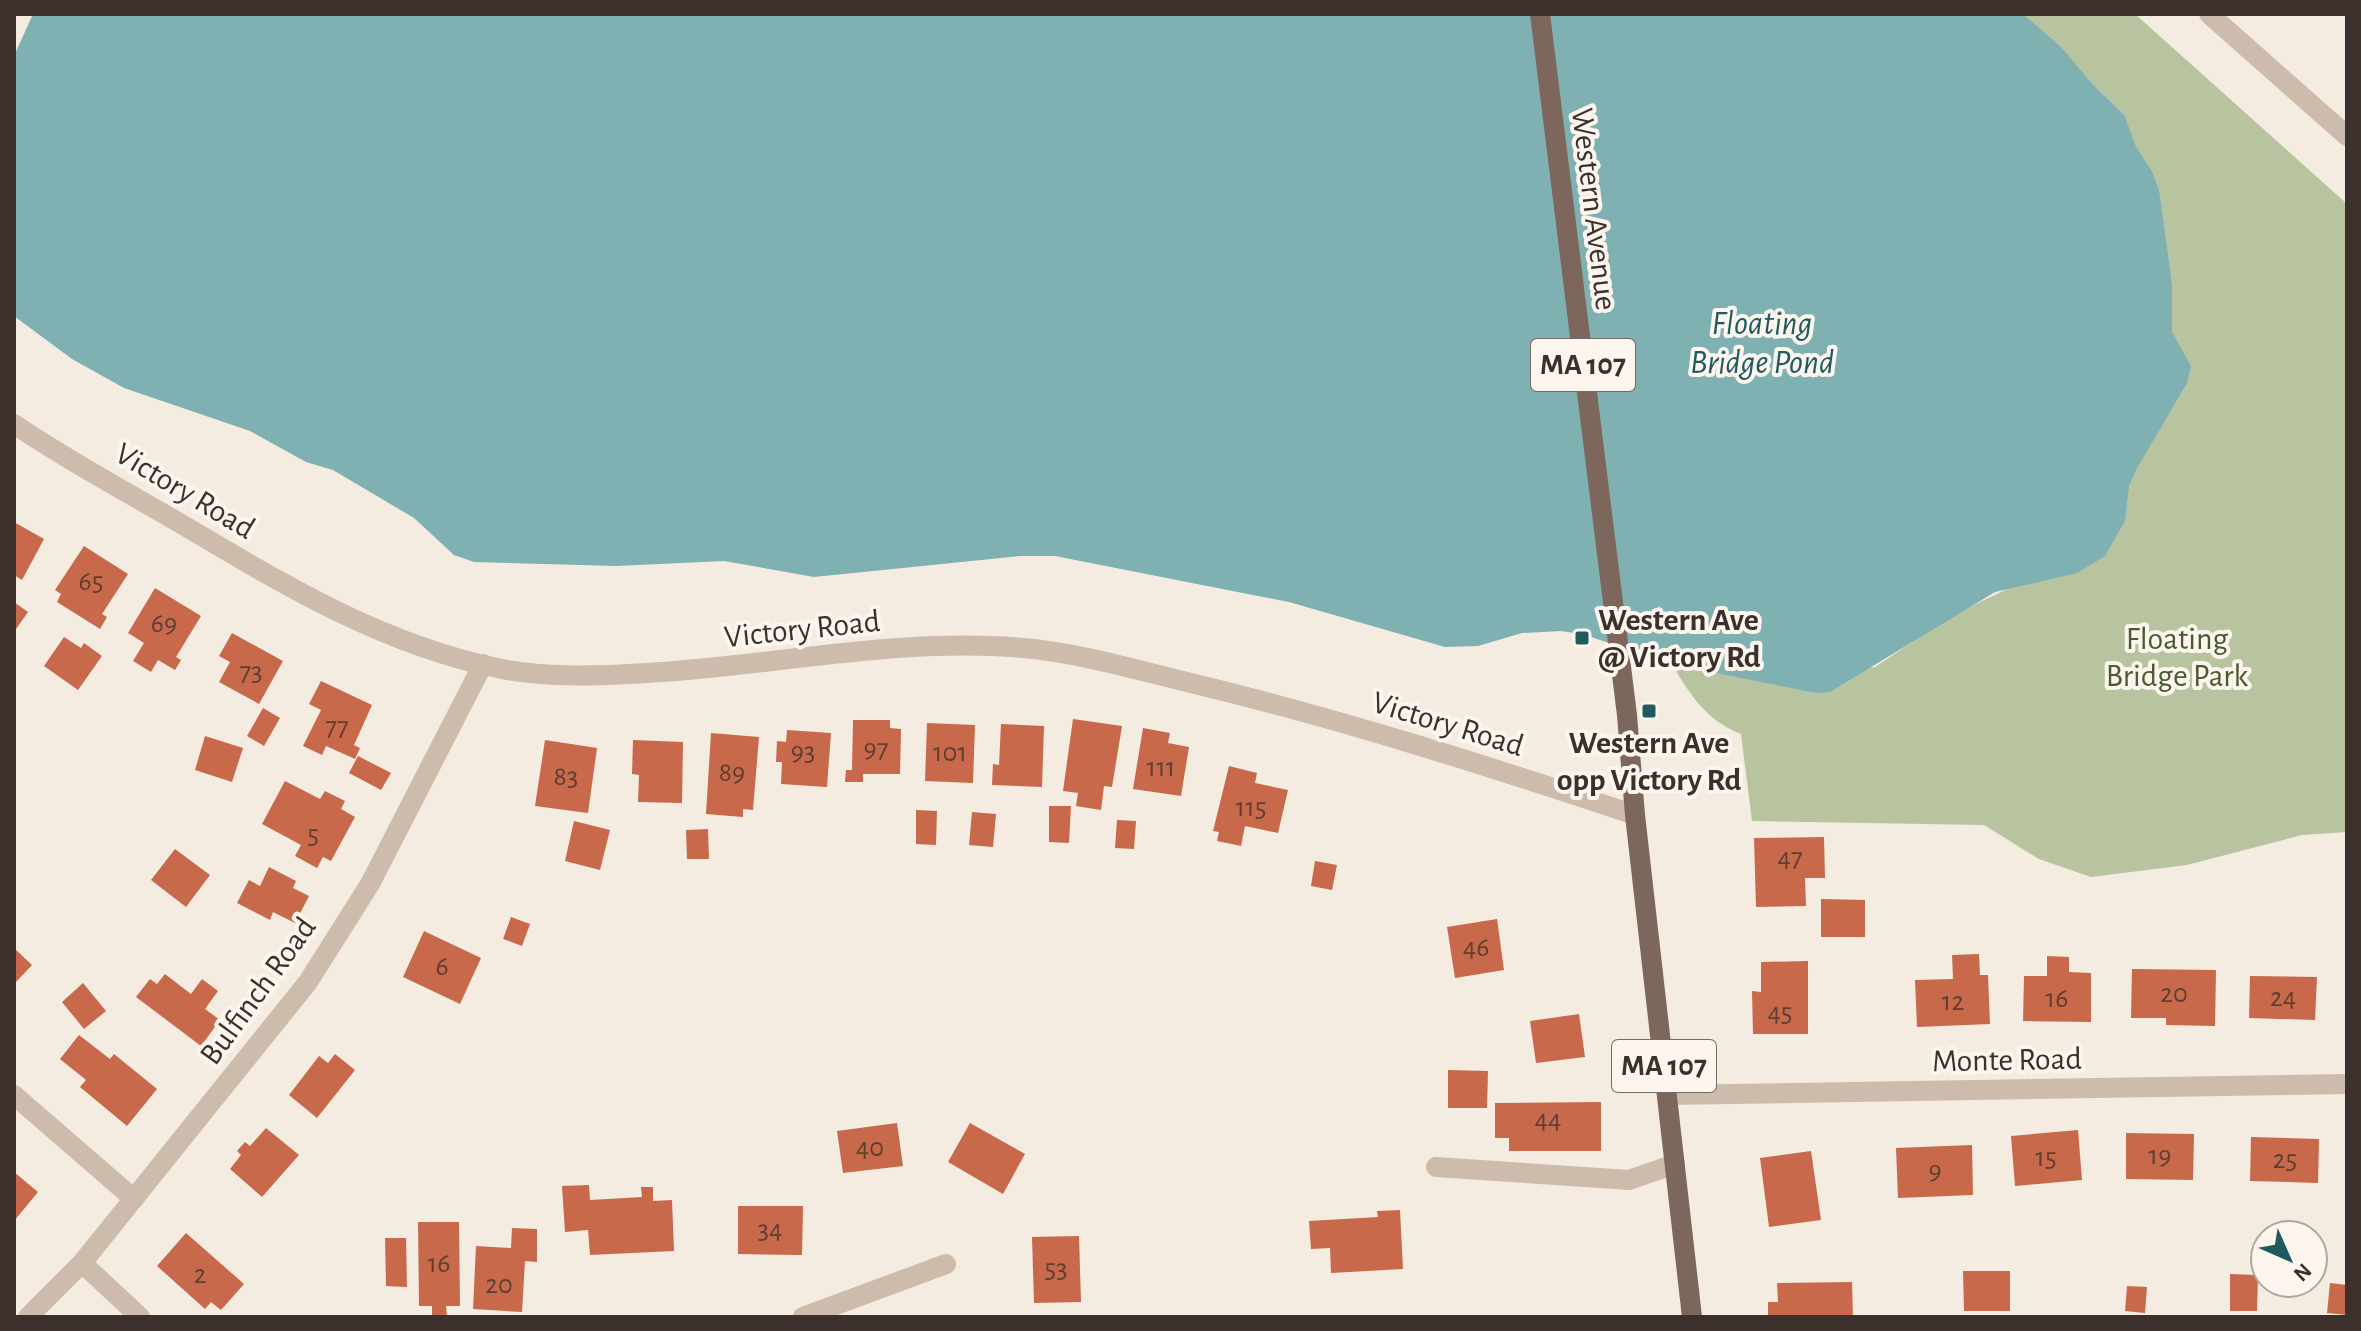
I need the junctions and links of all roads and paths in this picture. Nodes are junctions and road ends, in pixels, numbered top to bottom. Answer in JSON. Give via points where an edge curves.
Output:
{"nodes":[{"id":1,"x":1540,"y":14,"type":"edge"},
{"id":2,"x":2209,"y":14,"type":"edge"},
{"id":3,"x":2347,"y":136,"type":"edge"},
{"id":4,"x":14,"y":424,"type":"edge"},
{"id":5,"x":483,"y":664,"type":"junction"},
{"id":6,"x":1635,"y":815,"type":"junction"},
{"id":7,"x":2347,"y":1084,"type":"edge"},
{"id":8,"x":14,"y":1095,"type":"edge"},
{"id":9,"x":1667,"y":1095,"type":"junction"},
{"id":10,"x":1675,"y":1164,"type":"junction"},
{"id":11,"x":1436,"y":1167,"type":"dead end"},
{"id":12,"x":134,"y":1199,"type":"junction"},
{"id":13,"x":82,"y":1263,"type":"junction"},
{"id":14,"x":946,"y":1264,"type":"dead end"},
{"id":15,"x":28,"y":1317,"type":"edge"},
{"id":16,"x":140,"y":1317,"type":"edge"},
{"id":17,"x":803,"y":1317,"type":"edge"},
{"id":18,"x":1692,"y":1317,"type":"edge"}],
"edges":[{"from":1,"to":6,"type":"main road","name":"Western Avenue","number":"MA 107"},
{"from":2,"to":3,"type":"street"},
{"from":4,"to":5,"type":"street","name":"Victory Road","via":[[287,587],[408,643]]},
{"from":5,"to":6,"type":"street","name":"Victory Road","via":[[546,674],[645,674],[899,648],[1022,648],[1083,657],[1253,698]]},
{"from":5,"to":12,"type":"street","name":"Bulfinch Road","via":[[377,872],[308,982]]},
{"from":6,"to":9,"type":"main road","name":"Western Avenue","number":"MA 107"},
{"from":7,"to":9,"type":"street","name":"Monte Road"},
{"from":8,"to":12,"type":"street"},
{"from":9,"to":10,"type":"main road","name":"Western Avenue","number":"MA 107"},
{"from":10,"to":11,"type":"street","via":[[1629,1180]]},
{"from":10,"to":18,"type":"main road","name":"Western Avenue","number":"MA 107"},
{"from":12,"to":13,"type":"street","name":"Bulfinch Road"},
{"from":13,"to":15,"type":"street","name":"Bulfinch Road"},
{"from":13,"to":16,"type":"street"},
{"from":14,"to":17,"type":"street"}]}
